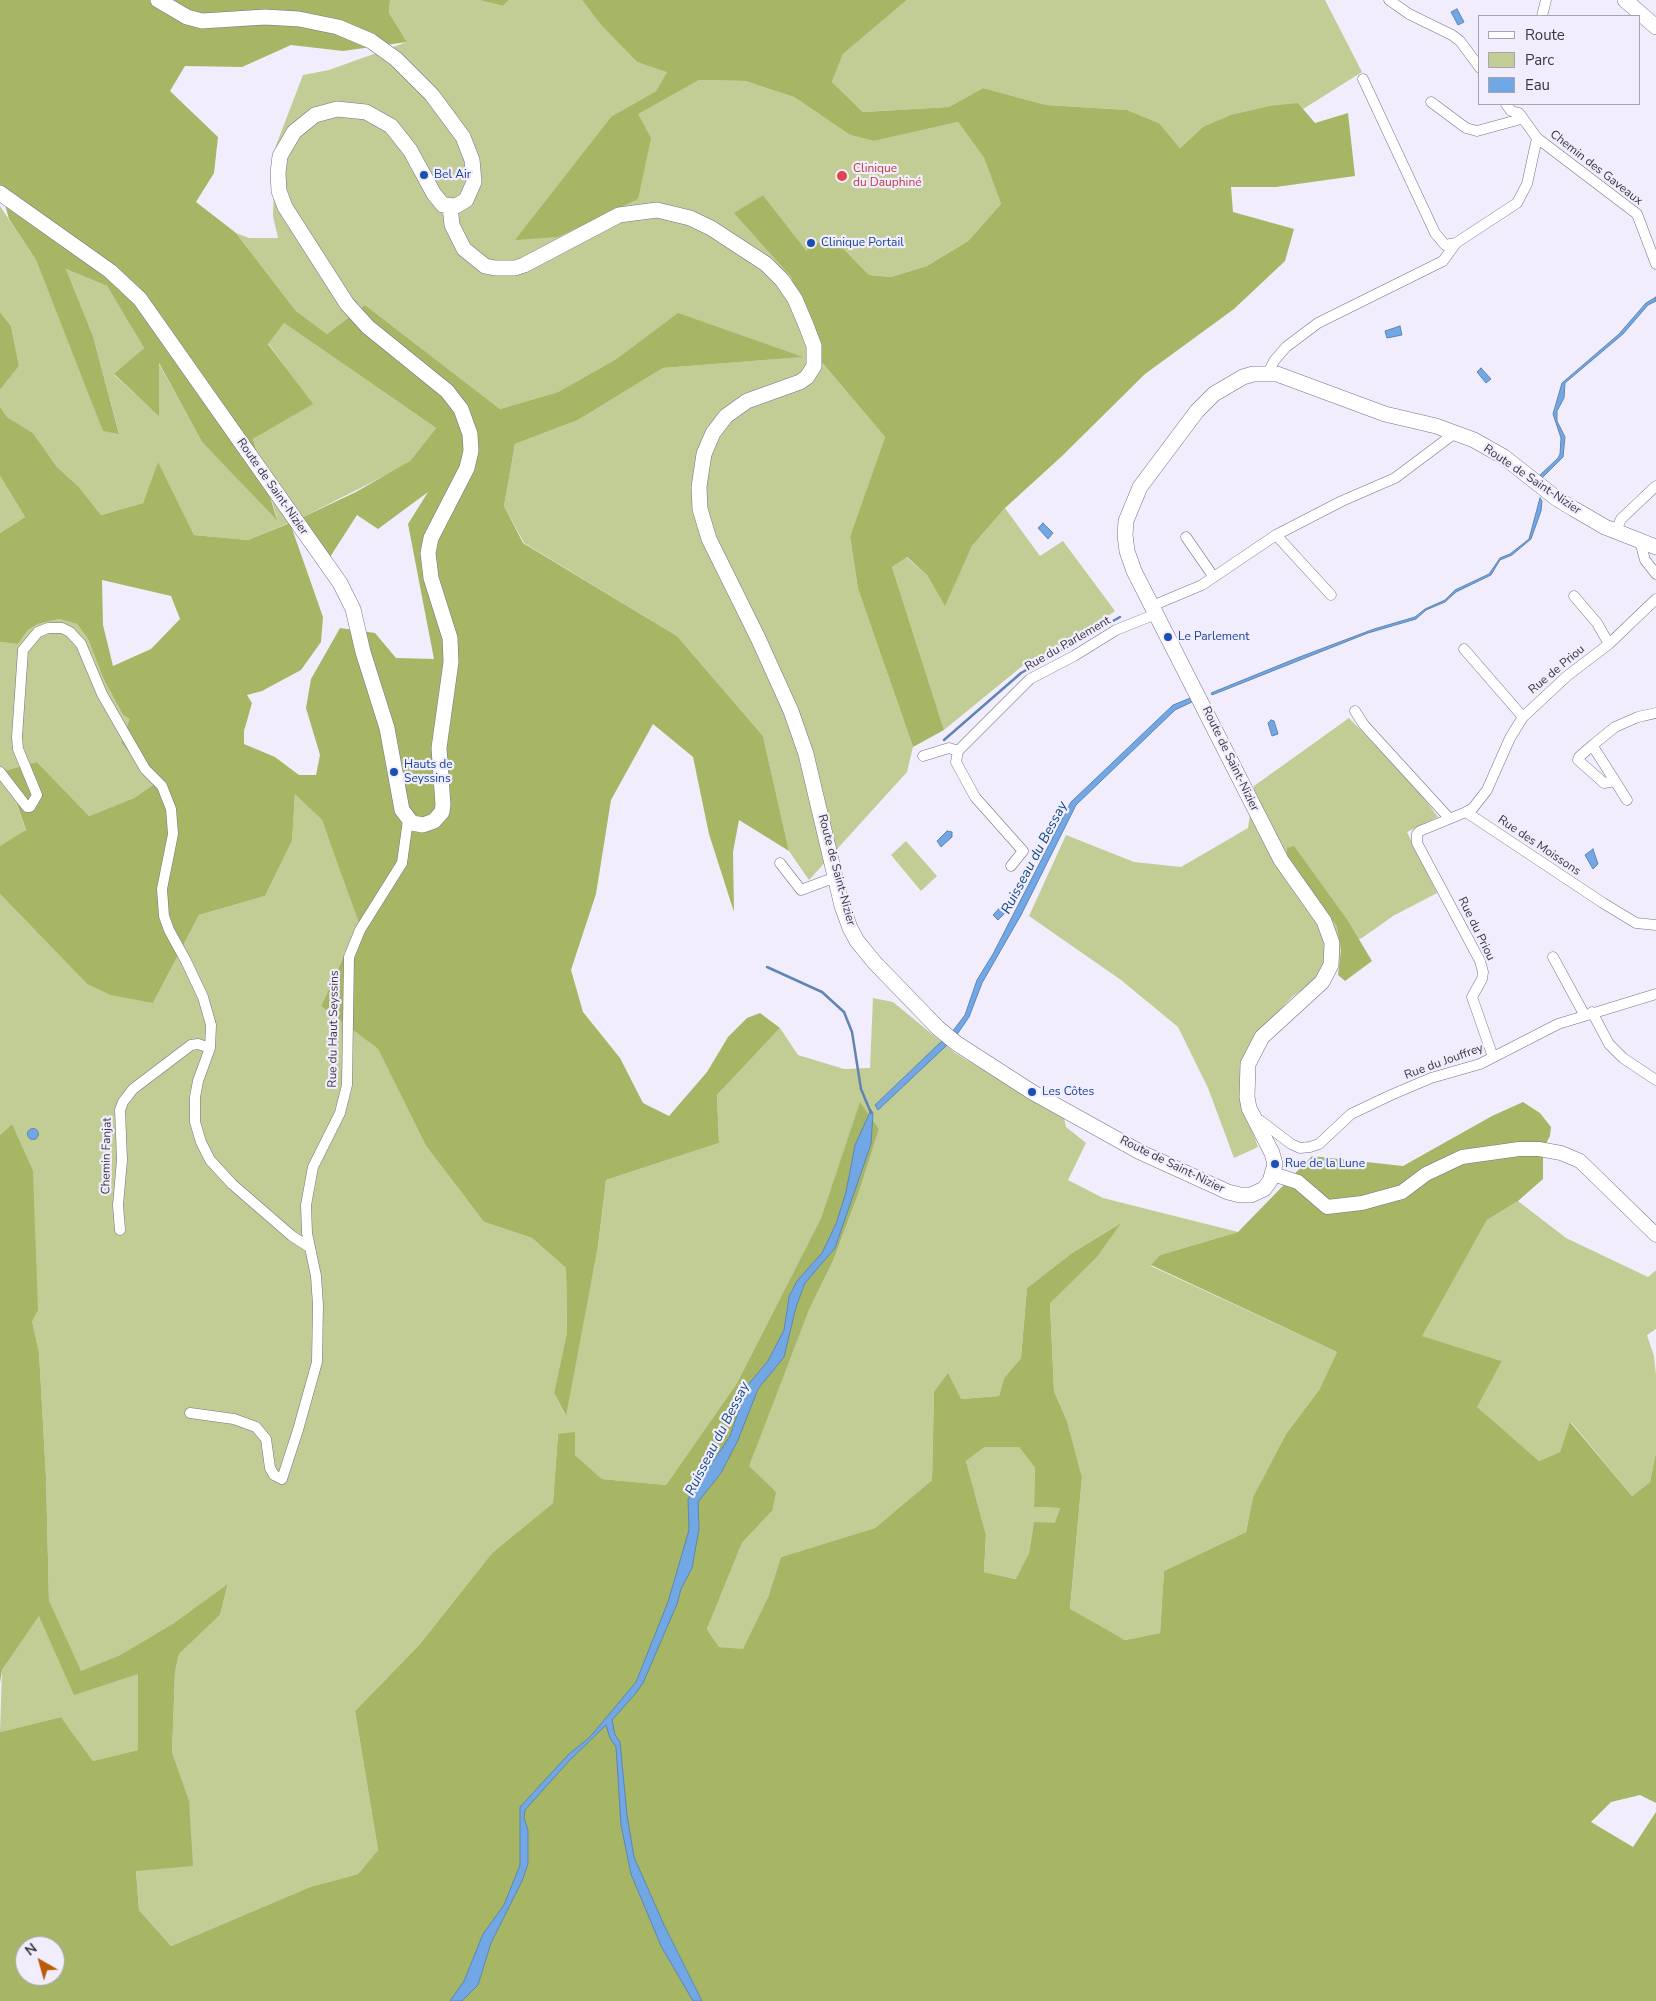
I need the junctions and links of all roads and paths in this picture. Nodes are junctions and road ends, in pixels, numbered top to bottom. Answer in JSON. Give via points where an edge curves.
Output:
{"nodes":[{"id":1,"x":158,"y":0,"type":"edge"},
{"id":2,"x":1389,"y":0,"type":"edge"},
{"id":3,"x":1625,"y":0,"type":"edge"},
{"id":4,"x":1543,"y":1,"type":"edge"},
{"id":5,"x":1542,"y":15,"type":"edge"},
{"id":6,"x":1656,"y":27,"type":"edge"},
{"id":7,"x":1478,"y":65,"type":"edge"},
{"id":8,"x":1363,"y":79,"type":"dead end"},
{"id":9,"x":1432,"y":102,"type":"dead end"},
{"id":10,"x":1507,"y":105,"type":"edge"},
{"id":11,"x":1521,"y":112,"type":"edge"},
{"id":12,"x":1537,"y":138,"type":"junction"},
{"id":13,"x":0,"y":193,"type":"edge"},
{"id":14,"x":450,"y":207,"type":"junction"},
{"id":15,"x":1456,"y":244,"type":"junction"},
{"id":16,"x":1656,"y":264,"type":"edge"},
{"id":17,"x":1268,"y":373,"type":"junction"},
{"id":18,"x":1455,"y":433,"type":"junction"},
{"id":19,"x":1656,"y":486,"type":"edge"},
{"id":20,"x":1616,"y":531,"type":"junction"},
{"id":21,"x":1276,"y":535,"type":"junction"},
{"id":22,"x":1186,"y":537,"type":"dead end"},
{"id":23,"x":1640,"y":541,"type":"junction"},
{"id":24,"x":1656,"y":547,"type":"edge"},
{"id":25,"x":1656,"y":574,"type":"edge"},
{"id":26,"x":1214,"y":576,"type":"junction"},
{"id":27,"x":1331,"y":595,"type":"dead end"},
{"id":28,"x":1574,"y":596,"type":"dead end"},
{"id":29,"x":1656,"y":599,"type":"edge"},
{"id":30,"x":1154,"y":610,"type":"junction"},
{"id":31,"x":1609,"y":644,"type":"junction"},
{"id":32,"x":1464,"y":649,"type":"dead end"},
{"id":33,"x":1356,"y":711,"type":"dead end"},
{"id":34,"x":1656,"y":712,"type":"edge"},
{"id":35,"x":1522,"y":717,"type":"junction"},
{"id":36,"x":1594,"y":744,"type":"junction"},
{"id":37,"x":958,"y":751,"type":"junction"},
{"id":38,"x":923,"y":756,"type":"dead end"},
{"id":39,"x":0,"y":772,"type":"edge"},
{"id":40,"x":1614,"y":780,"type":"junction"},
{"id":41,"x":1626,"y":800,"type":"dead end"},
{"id":42,"x":1466,"y":812,"type":"junction"},
{"id":43,"x":1449,"y":818,"type":"junction"},
{"id":44,"x":408,"y":820,"type":"junction"},
{"id":45,"x":780,"y":864,"type":"dead end"},
{"id":46,"x":1011,"y":866,"type":"dead end"},
{"id":47,"x":836,"y":877,"type":"junction"},
{"id":48,"x":1656,"y":925,"type":"edge"},
{"id":49,"x":1553,"y":957,"type":"dead end"},
{"id":50,"x":1656,"y":994,"type":"edge"},
{"id":51,"x":1588,"y":1013,"type":"junction"},
{"id":52,"x":210,"y":1048,"type":"junction"},
{"id":53,"x":1493,"y":1058,"type":"junction"},
{"id":54,"x":1656,"y":1080,"type":"edge"},
{"id":55,"x":1254,"y":1121,"type":"junction"},
{"id":56,"x":1273,"y":1174,"type":"junction"},
{"id":57,"x":120,"y":1230,"type":"dead end"},
{"id":58,"x":1656,"y":1235,"type":"edge"},
{"id":59,"x":308,"y":1247,"type":"junction"},
{"id":60,"x":190,"y":1413,"type":"dead end"}],
"edges":[{"from":1,"to":14,"type":"main road","via":[[187,17],[202,21],[299,18],[338,27],[371,40],[416,78],[463,137],[472,160],[474,182],[466,200]]},
{"from":2,"to":7,"type":"street","via":[[1409,14],[1452,35]]},
{"from":3,"to":6,"type":"main road"},
{"from":4,"to":5,"type":"street"},
{"from":8,"to":15,"type":"street","via":[[1435,233],[1445,245]]},
{"from":9,"to":11,"type":"street","via":[[1466,128],[1477,131]]},
{"from":10,"to":11,"type":"street","name":"Chemin des Gaveaux","via":[[1511,111]]},
{"from":11,"to":12,"type":"street","name":"Chemin des Gaveaux"},
{"from":12,"to":15,"type":"street","via":[[1527,184],[1517,203]]},
{"from":12,"to":16,"type":"street","name":"Chemin des Gaveaux","via":[[1636,214]]},
{"from":13,"to":44,"type":"main road","name":"Route de Saint-Nizier","via":[[110,271],[140,299],[340,583],[358,623],[363,652],[387,728],[399,802]]},
{"from":14,"to":44,"type":"main road","via":[[438,201],[410,150],[391,126],[373,115],[347,108],[320,113],[300,126],[284,148],[278,173],[279,191],[285,207],[347,304],[368,327],[447,391],[461,409],[470,434],[467,468],[432,538],[428,553],[431,578],[451,649],[439,748],[442,812],[434,822],[423,825]]},
{"from":14,"to":47,"type":"main road","name":"Route de Saint-Nizier","via":[[457,237],[470,255],[485,266],[495,268],[515,268],[619,215],[642,210],[666,211],[704,225],[753,255],[773,270],[795,299],[814,346],[814,366],[800,382],[747,401],[726,416],[713,433],[704,454],[700,502],[709,539],[791,711],[806,754]]},
{"from":15,"to":17,"type":"street","via":[[1442,261],[1318,323],[1286,348]]},
{"from":17,"to":18,"type":"main road","name":"Route de Saint-Nizier","via":[[1287,376],[1385,414]]},
{"from":17,"to":30,"type":"main road","name":"Route de Saint-Nizier","via":[[1234,381],[1207,400],[1140,487],[1126,520],[1125,535],[1134,571]]},
{"from":18,"to":20,"type":"main road","name":"Route de Saint-Nizier","via":[[1504,457],[1556,498]]},
{"from":18,"to":21,"type":"street","name":"Rue du Parlement","via":[[1395,478]]},
{"from":19,"to":20,"type":"street","via":[[1621,519]]},
{"from":20,"to":23,"type":"main road","name":"Route de Saint-Nizier"},
{"from":21,"to":26,"type":"street","name":"Rue du Parlement"},
{"from":21,"to":27,"type":"street"},
{"from":22,"to":26,"type":"street"},
{"from":23,"to":24,"type":"main road","name":"Route de Saint-Nizier"},
{"from":23,"to":25,"type":"street","via":[[1645,560]]},
{"from":26,"to":30,"type":"street","name":"Rue du Parlement"},
{"from":28,"to":31,"type":"street","via":[[1597,623]]},
{"from":29,"to":31,"type":"street","name":"Rue de Priou"},
{"from":30,"to":37,"type":"street","name":"Rue du Parlement","via":[[1030,679]]},
{"from":30,"to":55,"type":"main road","name":"Route de Saint-Nizier","via":[[1281,860],[1324,921],[1332,943],[1331,965],[1322,982],[1272,1027],[1254,1050],[1246,1074],[1247,1097]]},
{"from":31,"to":35,"type":"street","name":"Rue de Priou"},
{"from":32,"to":35,"type":"street"},
{"from":33,"to":43,"type":"street","via":[[1369,730]]},
{"from":34,"to":36,"type":"street","via":[[1615,727]]},
{"from":35,"to":42,"type":"street","name":"Rue de Priou","via":[[1487,790]]},
{"from":36,"to":40,"type":"street"},
{"from":36,"to":40,"type":"street","via":[[1578,760],[1604,783]]},
{"from":37,"to":38,"type":"street","via":[[949,748]]},
{"from":37,"to":46,"type":"street","via":[[956,762],[975,797],[1023,852]]},
{"from":39,"to":52,"type":"street","via":[[30,807],[36,795],[18,749],[17,737],[23,650],[38,632],[54,627],[70,632],[81,644],[102,694],[145,769],[162,786],[171,809],[173,834],[162,889],[164,916],[208,1011]]},
{"from":40,"to":41,"type":"street"},
{"from":42,"to":43,"type":"street"},
{"from":42,"to":48,"type":"street","name":"Rue des Moissons","via":[[1602,904],[1636,923]]},
{"from":43,"to":53,"type":"street","name":"Rue du Priou","via":[[1420,831],[1417,843],[1480,961],[1482,980],[1472,997]]},
{"from":44,"to":59,"type":"street","name":"Rue du Haut Seyssins","via":[[402,863],[360,930],[349,957],[347,1085],[340,1113],[318,1154],[309,1181]]},
{"from":45,"to":47,"type":"street","via":[[801,890]]},
{"from":47,"to":56,"type":"main road","name":"Route de Saint-Nizier","via":[[845,916],[865,952],[938,1028],[1004,1076],[1140,1152],[1228,1192],[1240,1195],[1257,1193],[1264,1189]]},
{"from":49,"to":51,"type":"street"},
{"from":50,"to":51,"type":"street","name":"Rue du Jouffrey"},
{"from":51,"to":53,"type":"street","name":"Rue du Jouffrey","via":[[1558,1024]]},
{"from":51,"to":54,"type":"street","via":[[1623,1058]]},
{"from":52,"to":57,"type":"street","name":"Chemin Fanjat","via":[[191,1045],[133,1089],[123,1102],[120,1110]]},
{"from":52,"to":59,"type":"street","via":[[194,1097],[195,1122],[201,1142],[215,1166],[232,1184]]},
{"from":53,"to":55,"type":"street","name":"Rue du Jouffrey","via":[[1430,1078],[1362,1108],[1319,1144],[1310,1147],[1300,1148],[1291,1144],[1261,1121]]},
{"from":55,"to":56,"type":"main road","name":"Route de Saint-Nizier","via":[[1272,1153]]},
{"from":56,"to":58,"type":"street","via":[[1298,1182],[1327,1207],[1362,1203],[1402,1192],[1426,1174],[1462,1156],[1519,1148],[1561,1153],[1580,1161]]},
{"from":59,"to":60,"type":"street","name":"Rue du Haut Seyssins","via":[[316,1276],[317,1362],[282,1479],[270,1468],[266,1439],[256,1427],[234,1419]]}]}
